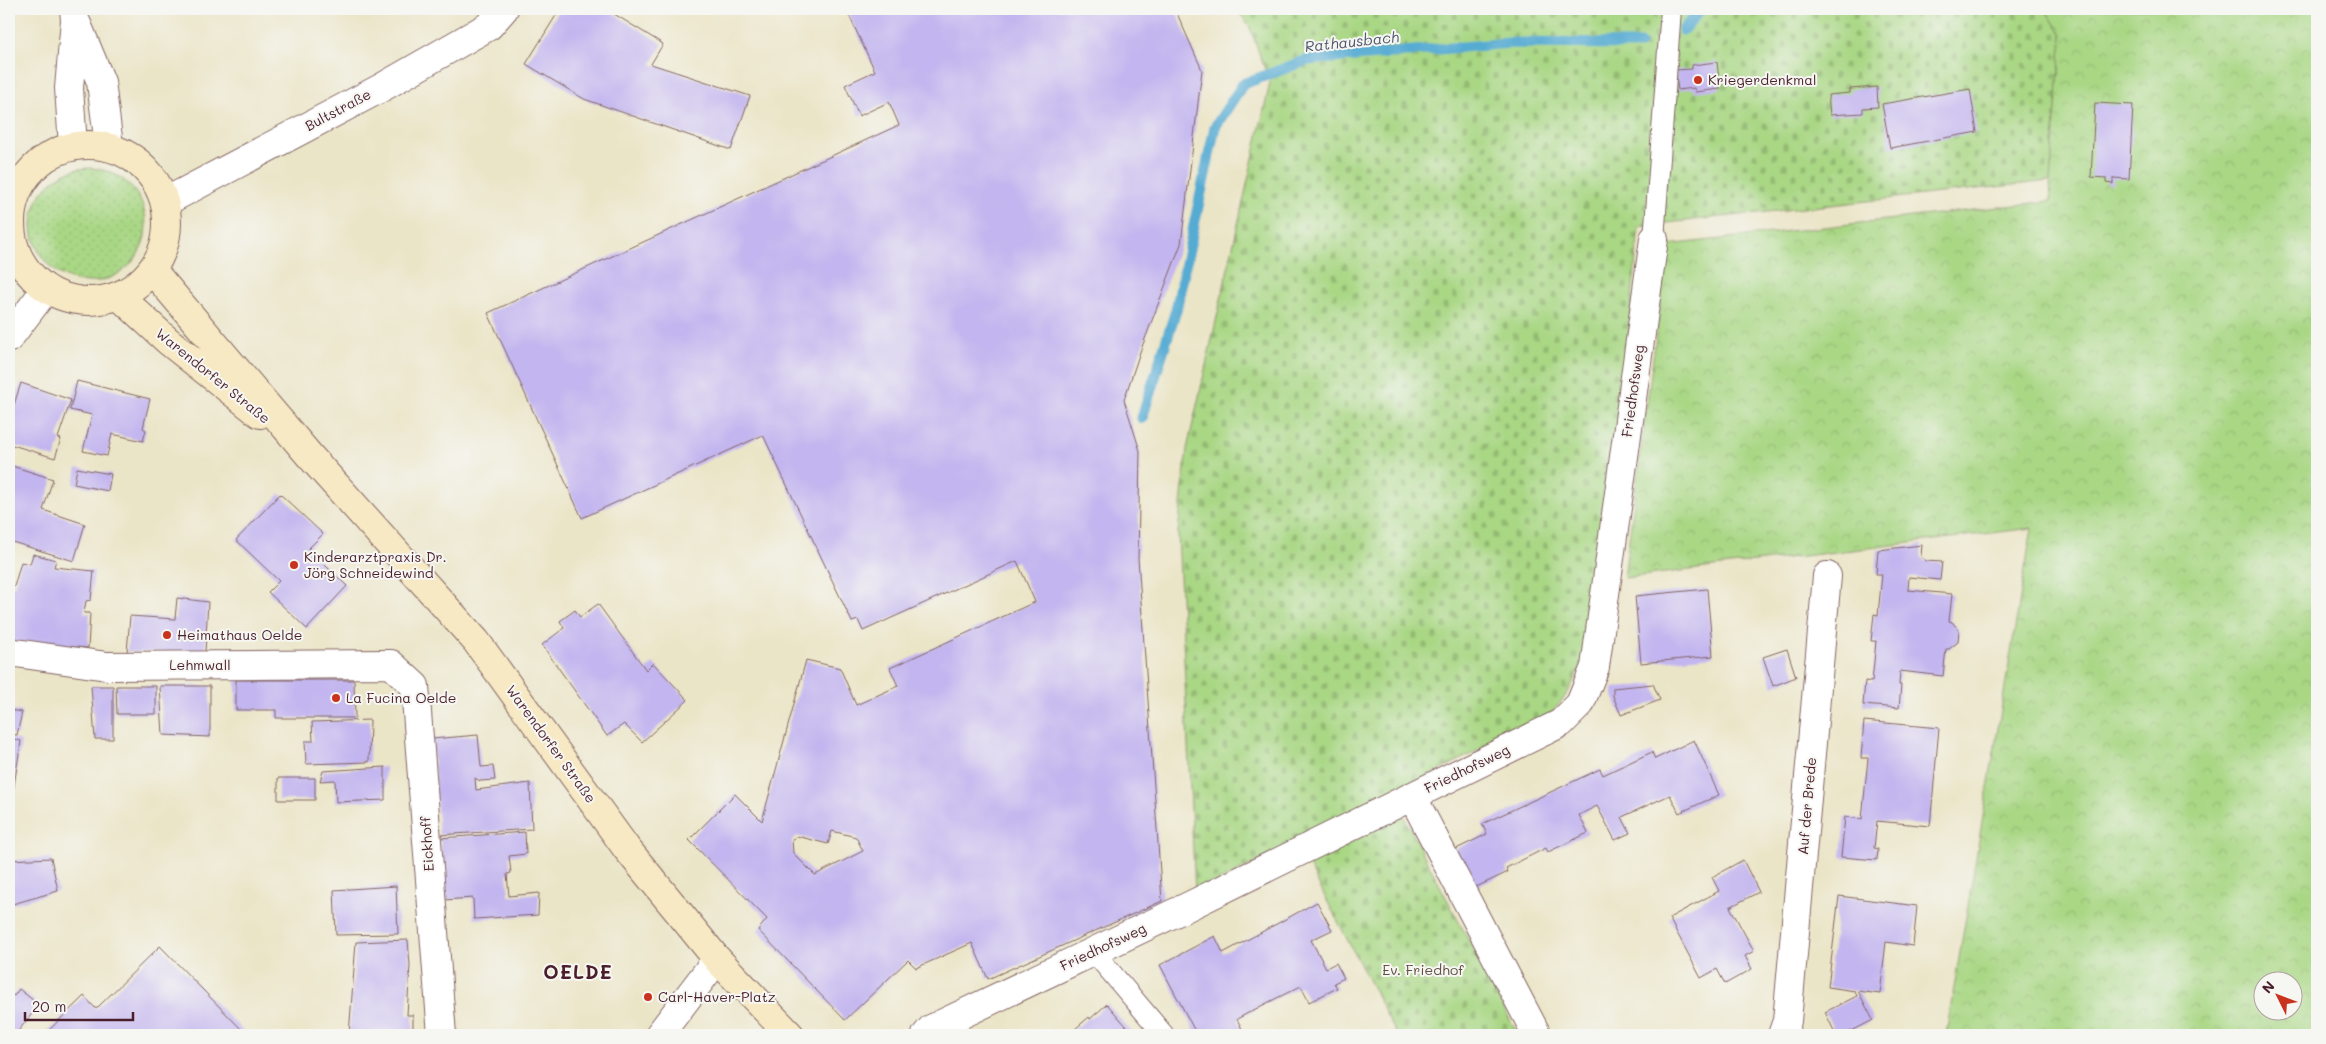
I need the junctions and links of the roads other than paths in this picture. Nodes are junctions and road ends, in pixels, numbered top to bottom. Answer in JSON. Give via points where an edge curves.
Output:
{"nodes":[{"id":1,"x":504,"y":9,"type":"edge"},
{"id":2,"x":1671,"y":9,"type":"edge"},
{"id":3,"x":75,"y":14,"type":"edge"},
{"id":4,"x":73,"y":146,"type":"junction"},
{"id":5,"x":109,"y":146,"type":"junction"},
{"id":6,"x":15,"y":184,"type":"edge"},
{"id":7,"x":165,"y":202,"type":"junction"},
{"id":8,"x":10,"y":235,"type":"edge"},
{"id":9,"x":1654,"y":239,"type":"joint"},
{"id":10,"x":152,"y":270,"type":"junction"},
{"id":11,"x":46,"y":289,"type":"junction"},
{"id":12,"x":119,"y":296,"type":"junction"},
{"id":13,"x":9,"y":338,"type":"edge"},
{"id":14,"x":310,"y":454,"type":"junction"},
{"id":15,"x":1827,"y":576,"type":"dead end"},
{"id":16,"x":9,"y":652,"type":"edge"},
{"id":17,"x":391,"y":664,"type":"joint"},
{"id":18,"x":1412,"y":796,"type":"junction"},
{"id":19,"x":1093,"y":951,"type":"junction"},
{"id":20,"x":717,"y":960,"type":"junction"},
{"id":21,"x":442,"y":1035,"type":"edge"},
{"id":22,"x":659,"y":1035,"type":"edge"},
{"id":23,"x":790,"y":1035,"type":"edge"},
{"id":24,"x":926,"y":1035,"type":"edge"},
{"id":25,"x":1164,"y":1035,"type":"edge"},
{"id":26,"x":1537,"y":1035,"type":"edge"},
{"id":27,"x":1782,"y":1035,"type":"edge"}],
"edges":[{"from":1,"to":7,"type":"street","name":"Bultstraße","via":[[489,26],[381,88]]},
{"from":2,"to":9,"type":"lane"},
{"from":3,"to":4,"type":"street","via":[[68,88]]},
{"from":3,"to":5,"type":"street","via":[[101,82]]},
{"from":4,"to":5,"type":"main road"},
{"from":4,"to":6,"type":"main road","via":[[52,154]]},
{"from":5,"to":7,"type":"main road","via":[[140,163],[156,181]]},
{"from":6,"to":8,"type":"main road"},
{"from":7,"to":10,"type":"main road","via":[[168,226],[163,249]]},
{"from":8,"to":11,"type":"main road","via":[[23,266]]},
{"from":9,"to":18,"type":"street","name":"Friedhofsweg","via":[[1595,667],[1580,704],[1561,723]]},
{"from":10,"to":12,"type":"main road"},
{"from":10,"to":14,"type":"main road","name":"Warendorfer Straße"},
{"from":11,"to":12,"type":"main road","via":[[81,301]]},
{"from":11,"to":13,"type":"street"},
{"from":12,"to":14,"type":"main road","name":"Warendorfer Straße","via":[[168,341]]},
{"from":14,"to":20,"type":"main road","name":"Warendorfer Straße","via":[[476,641],[627,850]]},
{"from":15,"to":27,"type":"street","name":"Auf der Brede","via":[[1787,1021]]},
{"from":16,"to":17,"type":"street","name":"Lehmwall","via":[[107,666]]},
{"from":17,"to":21,"type":"street","name":"Eickhoff","via":[[415,686]]},
{"from":18,"to":19,"type":"street","name":"Friedhofsweg"},
{"from":18,"to":26,"type":"street"},
{"from":19,"to":24,"type":"street","name":"Friedhofsweg","via":[[931,1029]]},
{"from":19,"to":25,"type":"lane"},
{"from":20,"to":22,"type":"street"},
{"from":20,"to":23,"type":"main road","name":"Warendorfer Straße"}]}
